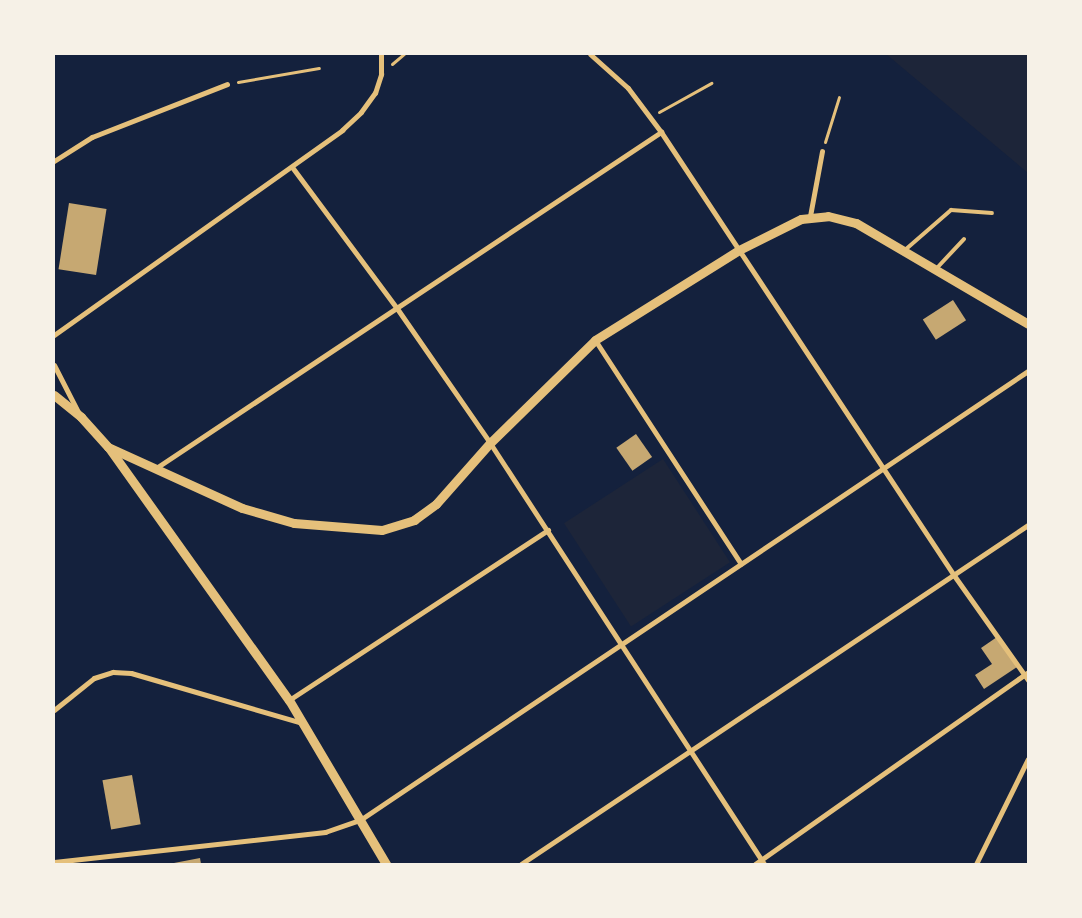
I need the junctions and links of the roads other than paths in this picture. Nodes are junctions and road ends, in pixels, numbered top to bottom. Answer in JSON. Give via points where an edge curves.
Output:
{"nodes":[{"id":1,"x":381,"y":54,"type":"edge"},
{"id":2,"x":590,"y":54,"type":"edge"},
{"id":3,"x":227,"y":84,"type":"road end"},
{"id":4,"x":661,"y":132,"type":"junction"},
{"id":5,"x":822,"y":151,"type":"road end"},
{"id":6,"x":54,"y":161,"type":"edge"},
{"id":7,"x":292,"y":166,"type":"junction"},
{"id":8,"x":992,"y":212,"type":"dead end"},
{"id":9,"x":810,"y":216,"type":"junction"},
{"id":10,"x":964,"y":239,"type":"dead end"},
{"id":11,"x":739,"y":250,"type":"junction"},
{"id":12,"x":904,"y":251,"type":"junction"},
{"id":13,"x":936,"y":269,"type":"junction"},
{"id":14,"x":396,"y":307,"type":"junction"},
{"id":15,"x":1028,"y":324,"type":"edge"},
{"id":16,"x":54,"y":335,"type":"edge"},
{"id":17,"x":595,"y":340,"type":"junction"},
{"id":18,"x":54,"y":364,"type":"edge"},
{"id":19,"x":1028,"y":371,"type":"edge"},
{"id":20,"x":54,"y":395,"type":"edge"},
{"id":21,"x":81,"y":417,"type":"junction"},
{"id":22,"x":490,"y":443,"type":"junction"},
{"id":23,"x":108,"y":447,"type":"junction"},
{"id":24,"x":884,"y":467,"type":"junction"},
{"id":25,"x":156,"y":468,"type":"junction"},
{"id":26,"x":1028,"y":525,"type":"edge"},
{"id":27,"x":548,"y":530,"type":"junction"},
{"id":28,"x":741,"y":564,"type":"junction"},
{"id":29,"x":953,"y":574,"type":"junction"},
{"id":30,"x":622,"y":643,"type":"junction"},
{"id":31,"x":1026,"y":673,"type":"edge"},
{"id":32,"x":1028,"y":680,"type":"edge"},
{"id":33,"x":289,"y":700,"type":"junction"},
{"id":34,"x":54,"y":710,"type":"edge"},
{"id":35,"x":302,"y":723,"type":"junction"},
{"id":36,"x":692,"y":750,"type":"junction"},
{"id":37,"x":1028,"y":759,"type":"edge"},
{"id":38,"x":360,"y":820,"type":"junction"},
{"id":39,"x":54,"y":862,"type":"edge"},
{"id":40,"x":762,"y":862,"type":"edge"},
{"id":41,"x":386,"y":864,"type":"edge"},
{"id":42,"x":521,"y":864,"type":"edge"},
{"id":43,"x":756,"y":864,"type":"edge"},
{"id":44,"x":976,"y":864,"type":"edge"}],
"edges":[{"from":1,"to":7,"type":"street","via":[[378,84],[361,112]]},
{"from":2,"to":4,"type":"street","via":[[628,88]]},
{"from":3,"to":6,"type":"street","via":[[92,137]]},
{"from":4,"to":11,"type":"street"},
{"from":4,"to":14,"type":"street"},
{"from":5,"to":9,"type":"street"},
{"from":7,"to":14,"type":"street"},
{"from":7,"to":16,"type":"street"},
{"from":8,"to":12,"type":"lane","via":[[951,210]]},
{"from":9,"to":11,"type":"street"},
{"from":9,"to":12,"type":"street","via":[[828,216],[856,223]]},
{"from":10,"to":13,"type":"lane"},
{"from":11,"to":17,"type":"street"},
{"from":11,"to":24,"type":"street"},
{"from":12,"to":13,"type":"street"},
{"from":13,"to":15,"type":"street"},
{"from":14,"to":22,"type":"street"},
{"from":14,"to":25,"type":"street"},
{"from":17,"to":22,"type":"street"},
{"from":17,"to":28,"type":"street"},
{"from":18,"to":21,"type":"street"},
{"from":19,"to":24,"type":"street"},
{"from":20,"to":21,"type":"street"},
{"from":21,"to":23,"type":"street"},
{"from":22,"to":25,"type":"street","via":[[426,513],[382,530],[323,528],[268,516],[217,497]]},
{"from":22,"to":27,"type":"street"},
{"from":23,"to":25,"type":"street"},
{"from":23,"to":33,"type":"street"},
{"from":24,"to":28,"type":"street"},
{"from":24,"to":29,"type":"street"},
{"from":26,"to":29,"type":"street"},
{"from":27,"to":30,"type":"street"},
{"from":27,"to":33,"type":"street"},
{"from":28,"to":30,"type":"street"},
{"from":29,"to":31,"type":"street"},
{"from":29,"to":36,"type":"street"},
{"from":30,"to":36,"type":"street"},
{"from":30,"to":38,"type":"street"},
{"from":31,"to":32,"type":"street"},
{"from":31,"to":40,"type":"street"},
{"from":33,"to":35,"type":"street"},
{"from":34,"to":35,"type":"street","via":[[94,678],[114,672],[131,673]]},
{"from":35,"to":38,"type":"street"},
{"from":36,"to":40,"type":"street"},
{"from":36,"to":42,"type":"street"},
{"from":37,"to":44,"type":"street"},
{"from":38,"to":39,"type":"street","via":[[325,832]]},
{"from":38,"to":41,"type":"street"},
{"from":40,"to":43,"type":"street"}]}
